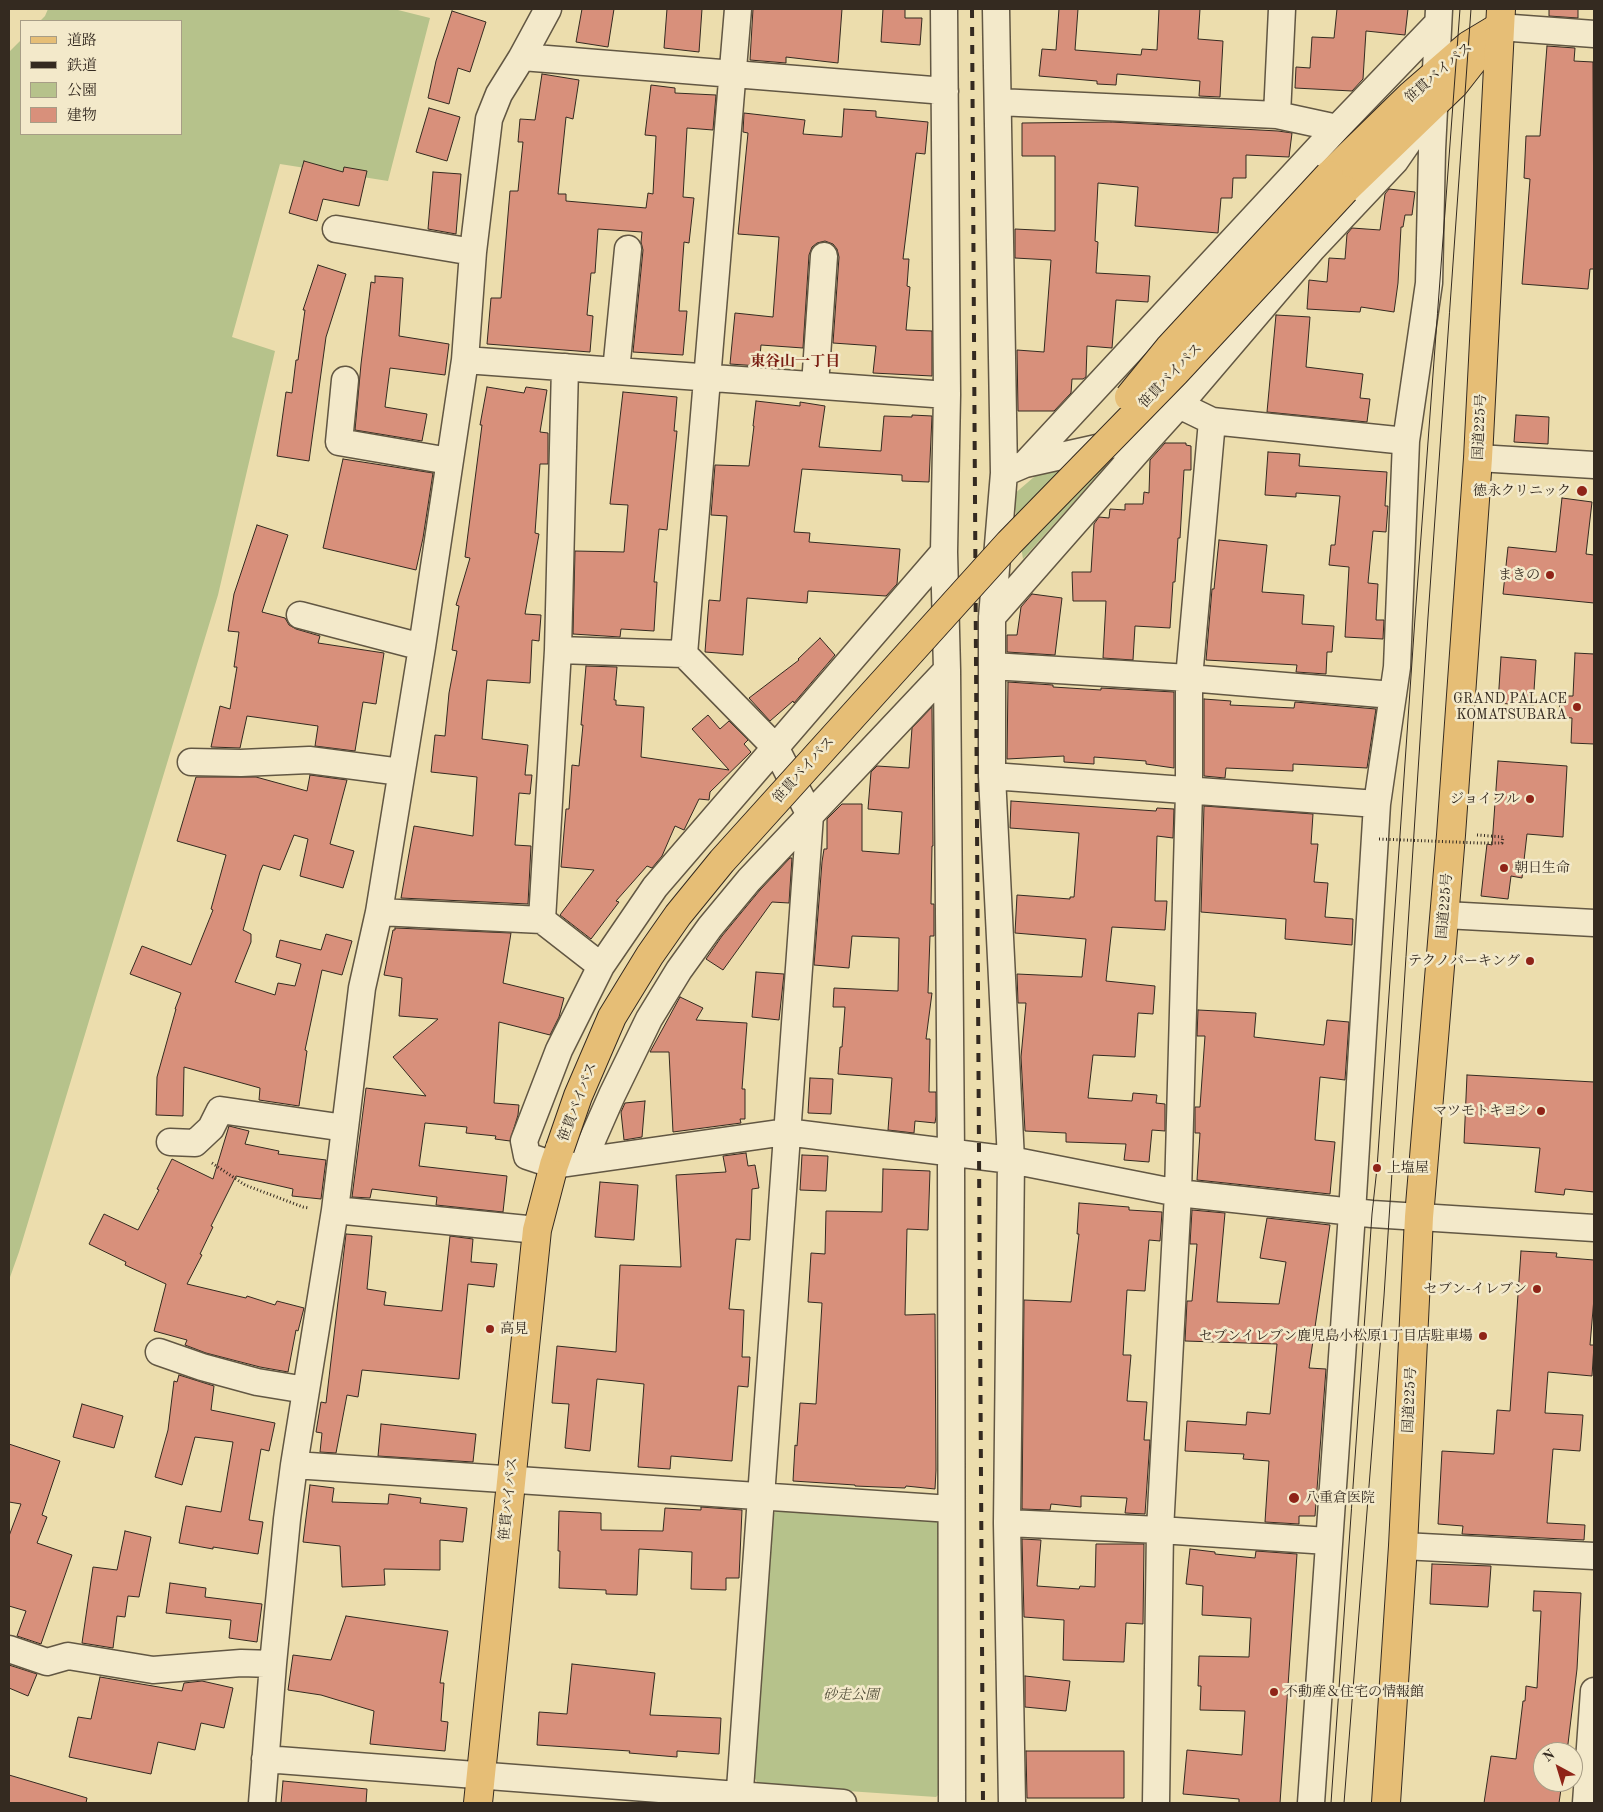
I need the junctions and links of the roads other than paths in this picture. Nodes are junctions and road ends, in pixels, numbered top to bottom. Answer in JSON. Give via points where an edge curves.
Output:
{"nodes":[{"id":1,"x":548,"y":9,"type":"edge"},
{"id":2,"x":738,"y":9,"type":"edge"},
{"id":3,"x":944,"y":9,"type":"edge"},
{"id":4,"x":996,"y":9,"type":"edge"},
{"id":5,"x":1282,"y":9,"type":"edge"},
{"id":6,"x":1438,"y":16,"type":"edge"},
{"id":7,"x":1500,"y":18,"type":"edge"},
{"id":8,"x":1594,"y":34,"type":"edge"},
{"id":9,"x":522,"y":57,"type":"junction"},
{"id":10,"x":733,"y":74,"type":"junction"},
{"id":11,"x":1435,"y":74,"type":"junction"},
{"id":12,"x":945,"y":91,"type":"junction"},
{"id":13,"x":998,"y":102,"type":"junction"},
{"id":14,"x":1435,"y":103,"type":"junction"},
{"id":15,"x":1277,"y":115,"type":"junction"},
{"id":16,"x":1337,"y":128,"type":"junction"},
{"id":17,"x":1385,"y":161,"type":"junction"},
{"id":18,"x":1431,"y":178,"type":"junction"},
{"id":19,"x":1337,"y":183,"type":"junction"},
{"id":20,"x":336,"y":229,"type":"dead end"},
{"id":21,"x":628,"y":249,"type":"dead end"},
{"id":22,"x":473,"y":252,"type":"junction"},
{"id":23,"x":824,"y":256,"type":"dead end"},
{"id":24,"x":465,"y":360,"type":"junction"},
{"id":25,"x":565,"y":367,"type":"junction"},
{"id":26,"x":616,"y":371,"type":"junction"},
{"id":27,"x":707,"y":377,"type":"junction"},
{"id":28,"x":345,"y":380,"type":"dead end"},
{"id":29,"x":815,"y":386,"type":"junction"},
{"id":30,"x":947,"y":395,"type":"junction"},
{"id":31,"x":1179,"y":406,"type":"junction"},
{"id":32,"x":1212,"y":421,"type":"junction"},
{"id":33,"x":1151,"y":436,"type":"junction"},
{"id":34,"x":1406,"y":441,"type":"junction"},
{"id":35,"x":1478,"y":458,"type":"junction"},
{"id":36,"x":449,"y":461,"type":"junction"},
{"id":37,"x":1594,"y":465,"type":"edge"},
{"id":38,"x":1015,"y":469,"type":"junction"},
{"id":39,"x":944,"y":552,"type":"junction"},
{"id":40,"x":300,"y":615,"type":"dead end"},
{"id":41,"x":992,"y":617,"type":"junction"},
{"id":42,"x":422,"y":647,"type":"junction"},
{"id":43,"x":558,"y":650,"type":"junction"},
{"id":44,"x":684,"y":654,"type":"junction"},
{"id":45,"x":992,"y":666,"type":"junction"},
{"id":46,"x":947,"y":670,"type":"junction"},
{"id":47,"x":1188,"y":678,"type":"junction"},
{"id":48,"x":1393,"y":695,"type":"junction"},
{"id":49,"x":775,"y":747,"type":"junction"},
{"id":50,"x":191,"y":762,"type":"dead end"},
{"id":51,"x":401,"y":772,"type":"junction"},
{"id":52,"x":992,"y":776,"type":"junction"},
{"id":53,"x":1189,"y":792,"type":"junction"},
{"id":54,"x":1377,"y":804,"type":"junction"},
{"id":55,"x":810,"y":815,"type":"junction"},
{"id":56,"x":379,"y":912,"type":"junction"},
{"id":57,"x":1445,"y":915,"type":"junction"},
{"id":58,"x":542,"y":920,"type":"junction"},
{"id":59,"x":1594,"y":923,"type":"edge"},
{"id":60,"x":601,"y":966,"type":"junction"},
{"id":61,"x":345,"y":1128,"type":"junction"},
{"id":62,"x":786,"y":1132,"type":"junction"},
{"id":63,"x":183,"y":1143,"type":"road end"},
{"id":64,"x":951,"y":1153,"type":"junction"},
{"id":65,"x":557,"y":1157,"type":"junction"},
{"id":66,"x":1011,"y":1160,"type":"junction"},
{"id":67,"x":1178,"y":1193,"type":"junction"},
{"id":68,"x":335,"y":1210,"type":"junction"},
{"id":69,"x":1352,"y":1213,"type":"junction"},
{"id":70,"x":1419,"y":1217,"type":"junction"},
{"id":71,"x":1594,"y":1228,"type":"edge"},
{"id":72,"x":537,"y":1230,"type":"junction"},
{"id":73,"x":159,"y":1352,"type":"dead end"},
{"id":74,"x":306,"y":1390,"type":"junction"},
{"id":75,"x":294,"y":1465,"type":"junction"},
{"id":76,"x":510,"y":1480,"type":"junction"},
{"id":77,"x":761,"y":1496,"type":"junction"},
{"id":78,"x":951,"y":1509,"type":"junction"},
{"id":79,"x":1007,"y":1523,"type":"junction"},
{"id":80,"x":1160,"y":1530,"type":"junction"},
{"id":81,"x":1328,"y":1541,"type":"junction"},
{"id":82,"x":1403,"y":1546,"type":"junction"},
{"id":83,"x":1594,"y":1556,"type":"edge"},
{"id":84,"x":9,"y":1649,"type":"edge"},
{"id":85,"x":273,"y":1664,"type":"junction"},
{"id":86,"x":1594,"y":1706,"type":"edge"},
{"id":87,"x":265,"y":1759,"type":"junction"},
{"id":88,"x":481,"y":1776,"type":"junction"},
{"id":89,"x":739,"y":1799,"type":"edge"},
{"id":90,"x":262,"y":1803,"type":"edge"},
{"id":91,"x":478,"y":1803,"type":"edge"},
{"id":92,"x":843,"y":1803,"type":"edge"},
{"id":93,"x":952,"y":1803,"type":"edge"},
{"id":94,"x":1012,"y":1803,"type":"edge"},
{"id":95,"x":1156,"y":1803,"type":"edge"},
{"id":96,"x":1311,"y":1803,"type":"edge"},
{"id":97,"x":1386,"y":1803,"type":"edge"},
{"id":98,"x":1586,"y":1803,"type":"edge"}],
"edges":[{"from":1,"to":9,"type":"street"},
{"from":2,"to":10,"type":"street"},
{"from":3,"to":12,"type":"street"},
{"from":4,"to":13,"type":"street"},
{"from":5,"to":15,"type":"street"},
{"from":6,"to":11,"type":"street"},
{"from":6,"to":16,"type":"street"},
{"from":7,"to":8,"type":"street"},
{"from":7,"to":11,"type":"main road","name":"笹貫バイパス"},
{"from":7,"to":14,"type":"main road","name":"笹貫バイパス","via":[[1468,69]]},
{"from":7,"to":35,"type":"main road","name":"国道225号"},
{"from":9,"to":10,"type":"street"},
{"from":9,"to":22,"type":"street","via":[[499,94],[489,119]]},
{"from":10,"to":12,"type":"street"},
{"from":10,"to":27,"type":"street"},
{"from":11,"to":14,"type":"street"},
{"from":11,"to":19,"type":"main road","name":"笹貫バイパス"},
{"from":12,"to":30,"type":"street"},
{"from":13,"to":15,"type":"street"},
{"from":13,"to":38,"type":"street"},
{"from":14,"to":17,"type":"main road","name":"笹貫バイパス"},
{"from":14,"to":18,"type":"street"},
{"from":15,"to":16,"type":"street"},
{"from":16,"to":38,"type":"street"},
{"from":17,"to":18,"type":"street"},
{"from":17,"to":19,"type":"main road","name":"笹貫バイパス"},
{"from":17,"to":31,"type":"street"},
{"from":18,"to":34,"type":"street","via":[[1428,283]]},
{"from":19,"to":65,"type":"main road","name":"笹貫バイパス","bridge":true,"via":[[1175,373],[1009,543],[722,861],[678,915],[612,1017],[578,1096]]},
{"from":20,"to":22,"type":"street"},
{"from":21,"to":26,"type":"street"},
{"from":22,"to":24,"type":"street"},
{"from":23,"to":29,"type":"street"},
{"from":24,"to":25,"type":"street"},
{"from":24,"to":36,"type":"street"},
{"from":25,"to":26,"type":"street"},
{"from":25,"to":43,"type":"street"},
{"from":26,"to":27,"type":"street"},
{"from":27,"to":29,"type":"street"},
{"from":27,"to":44,"type":"street"},
{"from":28,"to":36,"type":"street","via":[[339,442]]},
{"from":29,"to":30,"type":"street"},
{"from":30,"to":39,"type":"street"},
{"from":31,"to":32,"type":"street"},
{"from":31,"to":33,"type":"street"},
{"from":32,"to":34,"type":"street"},
{"from":32,"to":47,"type":"street"},
{"from":33,"to":38,"type":"street"},
{"from":33,"to":41,"type":"street"},
{"from":34,"to":48,"type":"street","via":[[1397,667]]},
{"from":35,"to":37,"type":"street"},
{"from":35,"to":57,"type":"main road","name":"国道225号"},
{"from":36,"to":42,"type":"street"},
{"from":38,"to":41,"type":"street"},
{"from":39,"to":46,"type":"street"},
{"from":39,"to":49,"type":"street"},
{"from":40,"to":42,"type":"street"},
{"from":41,"to":45,"type":"street"},
{"from":42,"to":51,"type":"street"},
{"from":43,"to":44,"type":"street"},
{"from":43,"to":58,"type":"street"},
{"from":44,"to":49,"type":"street"},
{"from":45,"to":47,"type":"street"},
{"from":45,"to":52,"type":"street"},
{"from":46,"to":55,"type":"street"},
{"from":46,"to":64,"type":"street"},
{"from":47,"to":48,"type":"street"},
{"from":47,"to":53,"type":"street"},
{"from":48,"to":54,"type":"street"},
{"from":49,"to":55,"type":"street"},
{"from":49,"to":60,"type":"street","via":[[655,887]]},
{"from":50,"to":51,"type":"street","via":[[309,760]]},
{"from":51,"to":56,"type":"street"},
{"from":52,"to":53,"type":"street"},
{"from":52,"to":66,"type":"street"},
{"from":53,"to":54,"type":"street"},
{"from":53,"to":67,"type":"street"},
{"from":54,"to":69,"type":"street"},
{"from":55,"to":62,"type":"street"},
{"from":55,"to":65,"type":"street","via":[[749,880],[679,970],[649,1019],[590,1145]]},
{"from":56,"to":58,"type":"street"},
{"from":56,"to":61,"type":"street","via":[[362,988]]},
{"from":57,"to":59,"type":"street"},
{"from":57,"to":70,"type":"main road","name":"国道225号"},
{"from":58,"to":60,"type":"street"},
{"from":60,"to":65,"type":"street","via":[[559,1050],[524,1142],[527,1156]]},
{"from":61,"to":63,"type":"street","via":[[220,1110],[211,1128]]},
{"from":61,"to":68,"type":"street"},
{"from":62,"to":64,"type":"street"},
{"from":62,"to":65,"type":"street"},
{"from":62,"to":77,"type":"street"},
{"from":64,"to":66,"type":"street"},
{"from":64,"to":78,"type":"street"},
{"from":65,"to":72,"type":"main road","name":"笹貫バイパス"},
{"from":66,"to":67,"type":"street"},
{"from":66,"to":79,"type":"street"},
{"from":67,"to":69,"type":"street"},
{"from":67,"to":80,"type":"street"},
{"from":68,"to":72,"type":"street"},
{"from":68,"to":74,"type":"street"},
{"from":69,"to":70,"type":"street"},
{"from":69,"to":81,"type":"street"},
{"from":70,"to":71,"type":"street"},
{"from":70,"to":82,"type":"main road","name":"国道225号"},
{"from":72,"to":76,"type":"main road","name":"笹貫バイパス"},
{"from":73,"to":74,"type":"street","via":[[257,1382]]},
{"from":74,"to":75,"type":"street"},
{"from":75,"to":76,"type":"street"},
{"from":75,"to":85,"type":"street"},
{"from":76,"to":77,"type":"street"},
{"from":76,"to":88,"type":"main road","name":"笹貫バイパス"},
{"from":77,"to":78,"type":"street"},
{"from":77,"to":89,"type":"street"},
{"from":78,"to":93,"type":"street"},
{"from":79,"to":80,"type":"street"},
{"from":79,"to":94,"type":"street"},
{"from":80,"to":81,"type":"street"},
{"from":80,"to":95,"type":"street"},
{"from":81,"to":96,"type":"street"},
{"from":82,"to":83,"type":"street"},
{"from":82,"to":97,"type":"main road","name":"国道225号"},
{"from":84,"to":85,"type":"street","via":[[47,1662],[68,1656],[153,1670],[241,1663]]},
{"from":85,"to":87,"type":"street"},
{"from":86,"to":98,"type":"street"},
{"from":87,"to":88,"type":"street"},
{"from":87,"to":90,"type":"street"},
{"from":88,"to":89,"type":"street"},
{"from":88,"to":91,"type":"main road","name":"笹貫バイパス"},
{"from":89,"to":92,"type":"street"}]}
